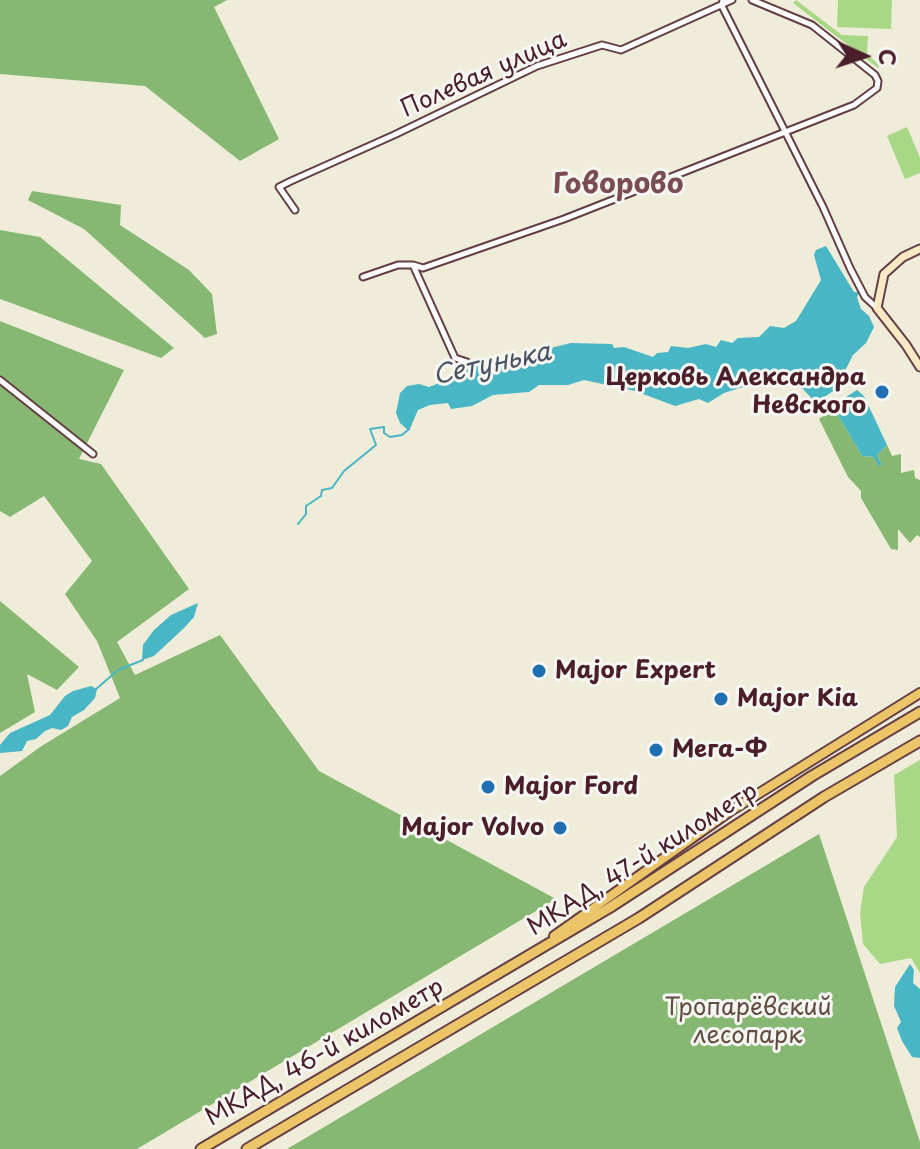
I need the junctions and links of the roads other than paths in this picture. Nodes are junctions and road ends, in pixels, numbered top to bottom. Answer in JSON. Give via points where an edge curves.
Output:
{"nodes":[{"id":1,"x":732,"y":0,"type":"edge"},
{"id":2,"x":752,"y":0,"type":"edge"},
{"id":3,"x":723,"y":3,"type":"edge"},
{"id":4,"x":783,"y":132,"type":"junction"},
{"id":5,"x":295,"y":210,"type":"dead end"},
{"id":6,"x":920,"y":249,"type":"edge"},
{"id":7,"x":413,"y":265,"type":"junction"},
{"id":8,"x":363,"y":277,"type":"dead end"},
{"id":9,"x":877,"y":308,"type":"junction"},
{"id":10,"x":467,"y":362,"type":"dead end"},
{"id":11,"x":920,"y":367,"type":"edge"},
{"id":12,"x":0,"y":380,"type":"edge"},
{"id":13,"x":93,"y":454,"type":"dead end"},
{"id":14,"x":920,"y":693,"type":"edge"},
{"id":15,"x":920,"y":712,"type":"edge"},
{"id":16,"x":920,"y":741,"type":"edge"},
{"id":17,"x":525,"y":958,"type":"junction"},
{"id":18,"x":470,"y":990,"type":"joint"},
{"id":19,"x":481,"y":1012,"type":"joint"},
{"id":20,"x":201,"y":1149,"type":"edge"},
{"id":21,"x":247,"y":1149,"type":"edge"}],
"edges":[{"from":1,"to":3,"type":"street","name":"Полевая улица"},
{"from":2,"to":4,"type":"street","via":[[812,25],[875,75],[878,86],[854,105]]},
{"from":3,"to":4,"type":"street"},
{"from":3,"to":5,"type":"street","name":"Полевая улица","via":[[621,50],[602,45],[537,66],[279,187]]},
{"from":4,"to":7,"type":"street","via":[[564,219],[423,268]]},
{"from":4,"to":9,"type":"street","via":[[865,297]]},
{"from":6,"to":9,"type":"street","via":[[884,274]]},
{"from":7,"to":8,"type":"street"},
{"from":7,"to":10,"type":"street","via":[[455,358]]},
{"from":9,"to":11,"type":"street"},
{"from":12,"to":13,"type":"street"},
{"from":14,"to":17,"type":"main road","via":[[729,812]]},
{"from":15,"to":17,"type":"highway","name":"МКАД, 47-й километр"},
{"from":16,"to":19,"type":"highway","name":"МКАД, 47-й километр"},
{"from":17,"to":18,"type":"highway","name":"МКАД, 47-й километр"},
{"from":18,"to":20,"type":"highway","name":"МКАД, 46-й километр"},
{"from":19,"to":21,"type":"highway","name":"МКАД, 46-й километр"}]}
